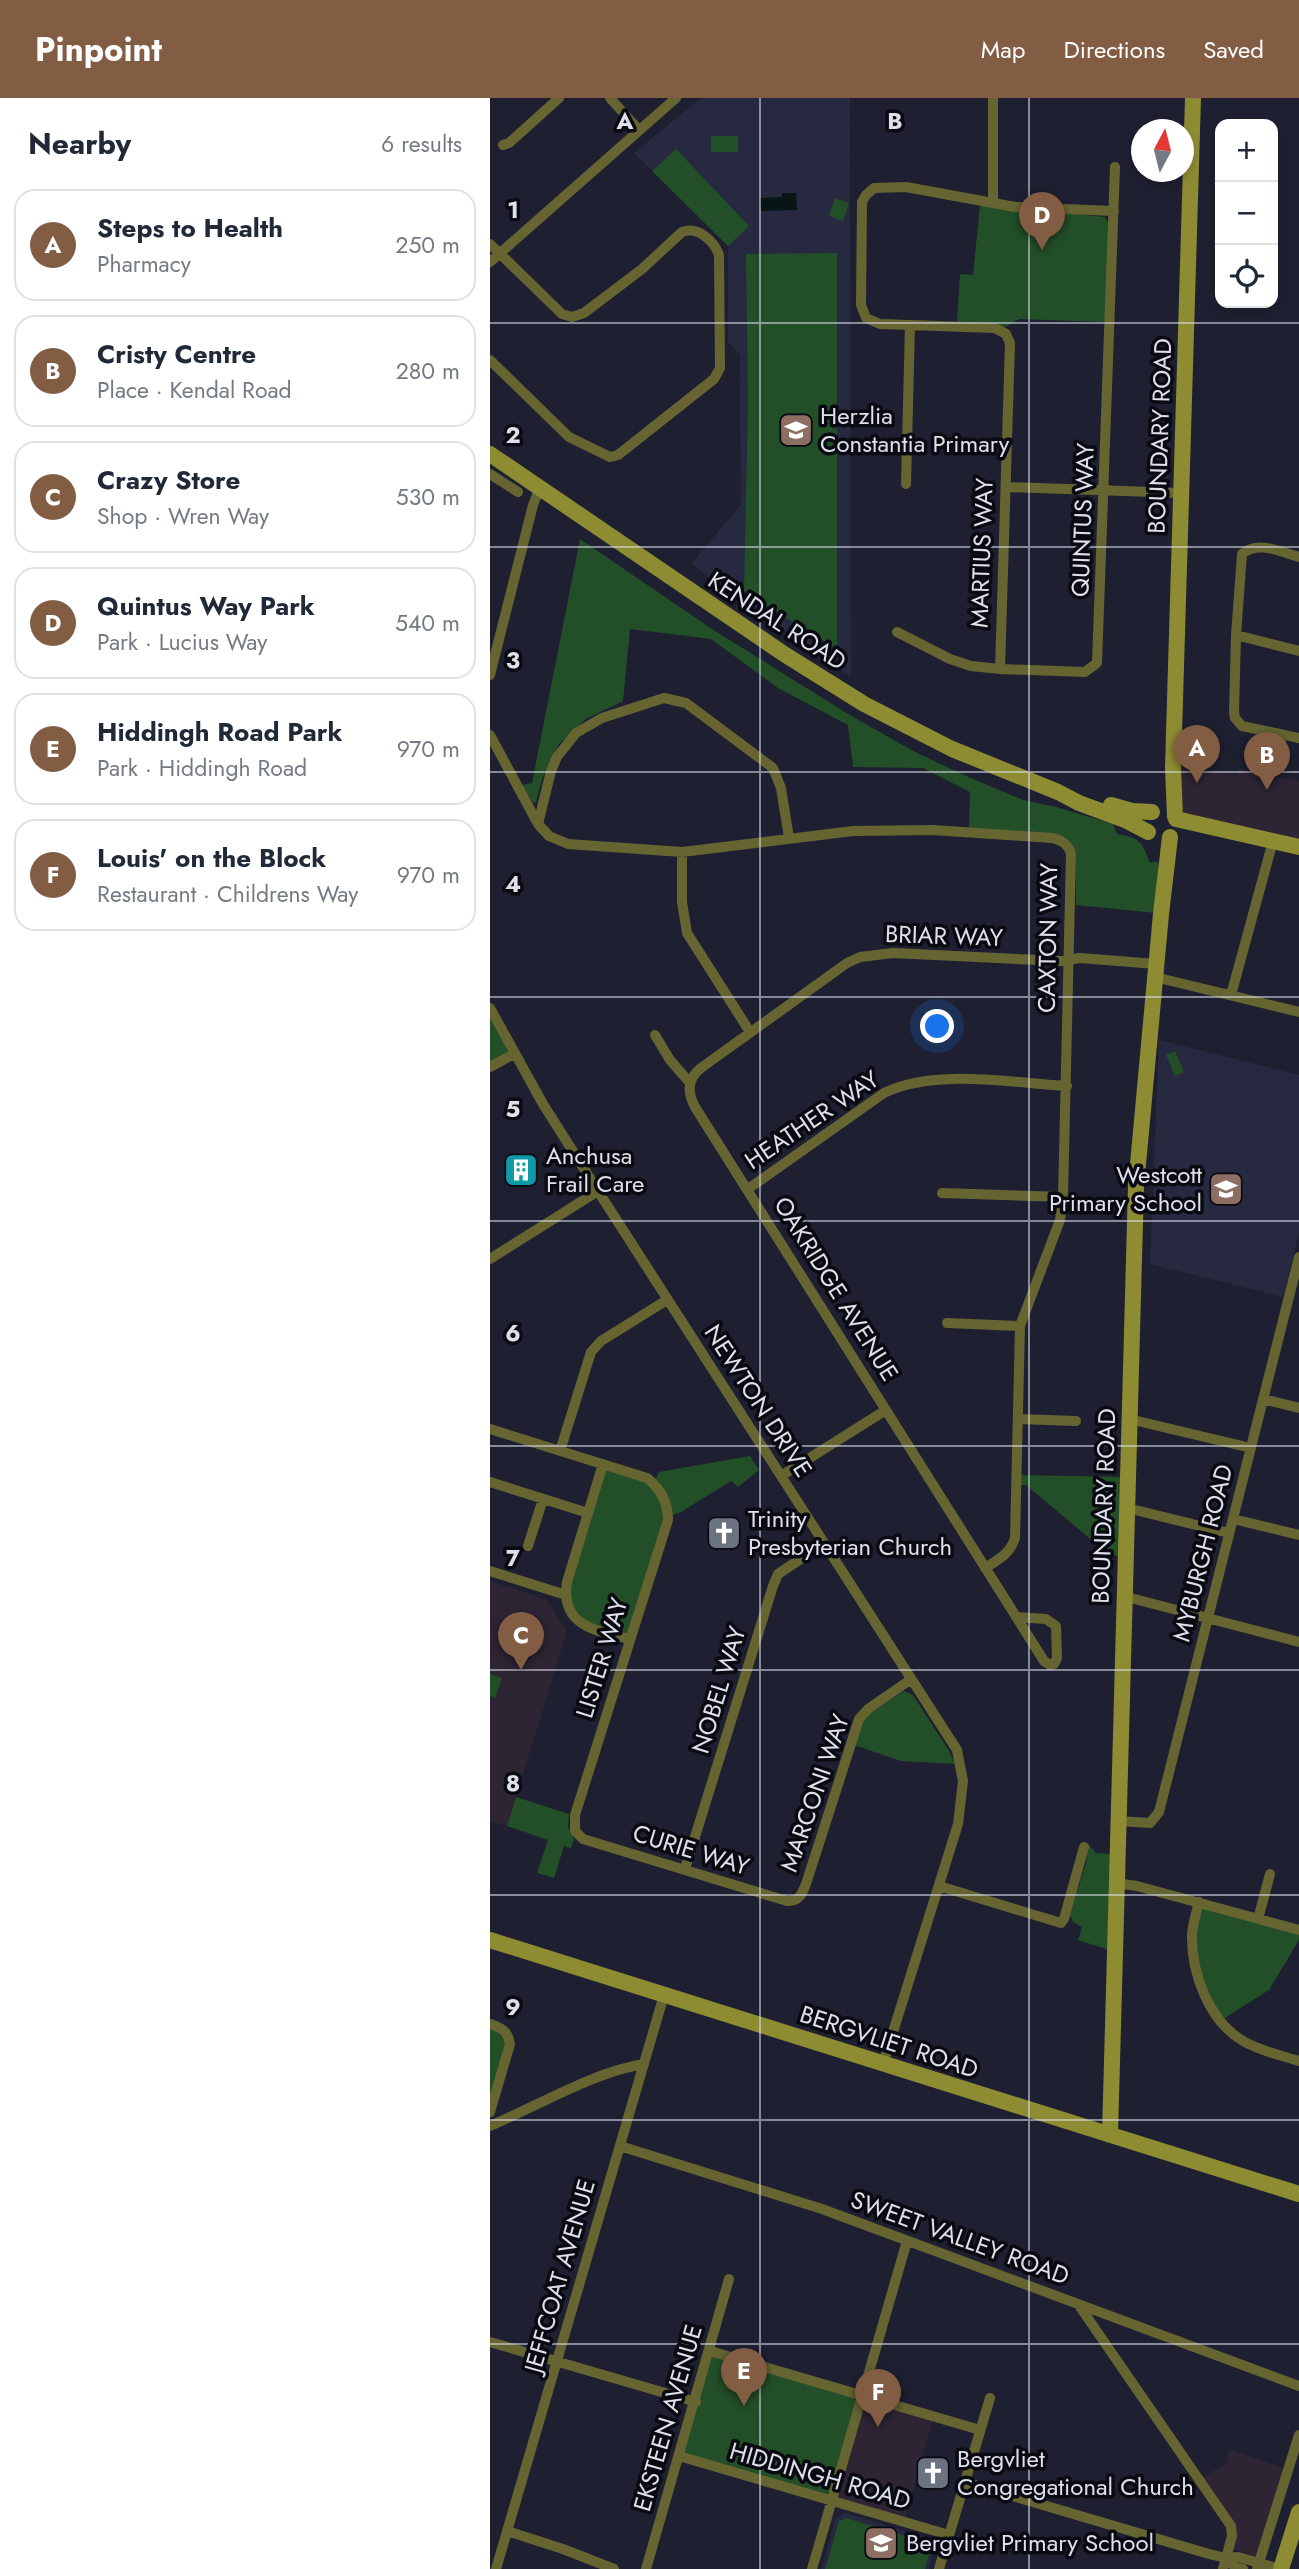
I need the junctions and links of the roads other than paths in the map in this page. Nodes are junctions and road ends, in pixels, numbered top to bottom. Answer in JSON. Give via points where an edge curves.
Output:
{"nodes":[{"id":1,"x":559,"y":98,"type":"edge"},
{"id":2,"x":610,"y":98,"type":"edge"},
{"id":3,"x":676,"y":98,"type":"edge"},
{"id":4,"x":993,"y":98,"type":"edge"},
{"id":5,"x":1193,"y":98,"type":"edge"},
{"id":6,"x":639,"y":130,"type":"junction"},
{"id":7,"x":503,"y":145,"type":"dead end"},
{"id":8,"x":1115,"y":167,"type":"dead end"},
{"id":9,"x":993,"y":203,"type":"junction"},
{"id":10,"x":1114,"y":211,"type":"junction"},
{"id":11,"x":490,"y":244,"type":"edge"},
{"id":12,"x":500,"y":253,"type":"junction"},
{"id":13,"x":490,"y":262,"type":"edge"},
{"id":14,"x":910,"y":325,"type":"junction"},
{"id":15,"x":490,"y":360,"type":"edge"},
{"id":16,"x":490,"y":454,"type":"edge"},
{"id":17,"x":490,"y":474,"type":"edge"},
{"id":18,"x":906,"y":484,"type":"dead end"},
{"id":19,"x":1006,"y":487,"type":"junction"},
{"id":20,"x":539,"y":490,"type":"junction"},
{"id":21,"x":1105,"y":491,"type":"junction"},
{"id":22,"x":518,"y":492,"type":"dead end"},
{"id":23,"x":1181,"y":493,"type":"junction"},
{"id":24,"x":1299,"y":557,"type":"edge"},
{"id":25,"x":490,"y":619,"type":"edge"},
{"id":26,"x":503,"y":622,"type":"junction"},
{"id":27,"x":897,"y":632,"type":"dead end"},
{"id":28,"x":1236,"y":635,"type":"junction"},
{"id":29,"x":1299,"y":651,"type":"edge"},
{"id":30,"x":1000,"y":669,"type":"junction"},
{"id":31,"x":490,"y":675,"type":"edge"},
{"id":32,"x":490,"y":735,"type":"edge"},
{"id":33,"x":1299,"y":738,"type":"edge"},
{"id":34,"x":1173,"y":775,"type":"junction"},
{"id":35,"x":1058,"y":792,"type":"junction"},
{"id":36,"x":1153,"y":811,"type":"junction"},
{"id":37,"x":1176,"y":818,"type":"junction"},
{"id":38,"x":538,"y":824,"type":"junction"},
{"id":39,"x":1150,"y":834,"type":"junction"},
{"id":40,"x":1171,"y":836,"type":"junction"},
{"id":41,"x":1253,"y":837,"type":"junction"},
{"id":42,"x":789,"y":838,"type":"junction"},
{"id":43,"x":1273,"y":841,"type":"junction"},
{"id":44,"x":1299,"y":847,"type":"edge"},
{"id":45,"x":682,"y":852,"type":"junction"},
{"id":46,"x":1164,"y":880,"type":"junction"},
{"id":47,"x":1068,"y":960,"type":"junction"},
{"id":48,"x":1156,"y":971,"type":"junction"},
{"id":49,"x":1230,"y":995,"type":"junction"},
{"id":50,"x":490,"y":1008,"type":"edge"},
{"id":51,"x":1299,"y":1012,"type":"edge"},
{"id":52,"x":750,"y":1032,"type":"junction"},
{"id":53,"x":656,"y":1035,"type":"dead end"},
{"id":54,"x":514,"y":1054,"type":"junction"},
{"id":55,"x":490,"y":1067,"type":"edge"},
{"id":56,"x":690,"y":1083,"type":"junction"},
{"id":57,"x":1067,"y":1086,"type":"junction"},
{"id":58,"x":748,"y":1189,"type":"junction"},
{"id":59,"x":598,"y":1191,"type":"junction"},
{"id":60,"x":942,"y":1194,"type":"dead end"},
{"id":61,"x":1063,"y":1197,"type":"junction"},
{"id":62,"x":1299,"y":1257,"type":"edge"},
{"id":63,"x":490,"y":1259,"type":"edge"},
{"id":64,"x":667,"y":1300,"type":"junction"},
{"id":65,"x":1294,"y":1302,"type":"edge"},
{"id":66,"x":947,"y":1323,"type":"dead end"},
{"id":67,"x":1020,"y":1326,"type":"junction"},
{"id":68,"x":1263,"y":1399,"type":"junction"},
{"id":69,"x":1299,"y":1408,"type":"edge"},
{"id":70,"x":886,"y":1410,"type":"junction"},
{"id":71,"x":1018,"y":1419,"type":"junction"},
{"id":72,"x":1129,"y":1419,"type":"junction"},
{"id":73,"x":1076,"y":1421,"type":"dead end"},
{"id":74,"x":490,"y":1429,"type":"edge"},
{"id":75,"x":1251,"y":1448,"type":"junction"},
{"id":76,"x":560,"y":1451,"type":"junction"},
{"id":77,"x":603,"y":1464,"type":"junction"},
{"id":78,"x":781,"y":1476,"type":"junction"},
{"id":79,"x":490,"y":1482,"type":"edge"},
{"id":80,"x":543,"y":1499,"type":"junction"},
{"id":81,"x":1126,"y":1508,"type":"junction"},
{"id":82,"x":588,"y":1513,"type":"junction"},
{"id":83,"x":1233,"y":1519,"type":"junction"},
{"id":84,"x":1229,"y":1533,"type":"junction"},
{"id":85,"x":1299,"y":1535,"type":"edge"},
{"id":86,"x":823,"y":1544,"type":"junction"},
{"id":87,"x":528,"y":1546,"type":"dead end"},
{"id":88,"x":985,"y":1568,"type":"junction"},
{"id":89,"x":490,"y":1571,"type":"edge"},
{"id":90,"x":566,"y":1595,"type":"junction"},
{"id":91,"x":1123,"y":1596,"type":"junction"},
{"id":92,"x":1016,"y":1617,"type":"junction"},
{"id":93,"x":1208,"y":1617,"type":"junction"},
{"id":94,"x":630,"y":1639,"type":"junction"},
{"id":95,"x":1299,"y":1643,"type":"edge"},
{"id":96,"x":910,"y":1680,"type":"junction"},
{"id":97,"x":1117,"y":1821,"type":"junction"},
{"id":98,"x":575,"y":1831,"type":"joint"},
{"id":99,"x":1084,"y":1847,"type":"dead end"},
{"id":100,"x":685,"y":1869,"type":"junction"},
{"id":101,"x":1270,"y":1874,"type":"dead end"},
{"id":102,"x":1115,"y":1883,"type":"junction"},
{"id":103,"x":939,"y":1886,"type":"junction"},
{"id":104,"x":799,"y":1899,"type":"joint"},
{"id":105,"x":1199,"y":1902,"type":"junction"},
{"id":106,"x":1258,"y":1919,"type":"junction"},
{"id":107,"x":1299,"y":1930,"type":"edge"},
{"id":108,"x":490,"y":1940,"type":"edge"},
{"id":109,"x":664,"y":1995,"type":"junction"},
{"id":110,"x":490,"y":2024,"type":"edge"},
{"id":111,"x":1299,"y":2061,"type":"edge"},
{"id":112,"x":644,"y":2064,"type":"junction"},
{"id":113,"x":883,"y":2064,"type":"junction"},
{"id":114,"x":490,"y":2112,"type":"edge"},
{"id":115,"x":490,"y":2126,"type":"edge"},
{"id":116,"x":1110,"y":2135,"type":"junction"},
{"id":117,"x":620,"y":2146,"type":"junction"},
{"id":118,"x":1275,"y":2185,"type":"junction"},
{"id":119,"x":1299,"y":2187,"type":"edge"},
{"id":120,"x":1299,"y":2194,"type":"edge"},
{"id":121,"x":906,"y":2241,"type":"junction"},
{"id":122,"x":729,"y":2279,"type":"dead end"},
{"id":123,"x":1078,"y":2304,"type":"junction"},
{"id":124,"x":490,"y":2342,"type":"edge"},
{"id":125,"x":710,"y":2351,"type":"junction"},
{"id":126,"x":558,"y":2361,"type":"junction"},
{"id":127,"x":1299,"y":2386,"type":"edge"},
{"id":128,"x":862,"y":2395,"type":"junction"},
{"id":129,"x":990,"y":2398,"type":"dead end"},
{"id":130,"x":696,"y":2402,"type":"junction"},
{"id":131,"x":980,"y":2430,"type":"junction"},
{"id":132,"x":1299,"y":2435,"type":"edge"},
{"id":133,"x":680,"y":2456,"type":"junction"},
{"id":134,"x":965,"y":2482,"type":"junction"},
{"id":135,"x":831,"y":2500,"type":"junction"},
{"id":136,"x":1298,"y":2518,"type":"edge"},
{"id":137,"x":507,"y":2531,"type":"junction"},
{"id":138,"x":949,"y":2535,"type":"junction"},
{"id":139,"x":1224,"y":2563,"type":"edge"},
{"id":140,"x":1258,"y":2566,"type":"edge"},
{"id":141,"x":496,"y":2569,"type":"edge"},
{"id":142,"x":614,"y":2569,"type":"edge"},
{"id":143,"x":646,"y":2569,"type":"edge"},
{"id":144,"x":812,"y":2569,"type":"edge"},
{"id":145,"x":939,"y":2569,"type":"edge"},
{"id":146,"x":1243,"y":2569,"type":"edge"},
{"id":147,"x":1280,"y":2569,"type":"edge"}],
"edges":[{"from":1,"to":7,"type":"street"},
{"from":2,"to":6,"type":"street"},
{"from":3,"to":6,"type":"street"},
{"from":4,"to":9,"type":"street"},
{"from":5,"to":23,"type":"street","name":"BOUNDARY ROAD"},
{"from":6,"to":12,"type":"street"},
{"from":8,"to":10,"type":"street","name":"QUINTUS WAY"},
{"from":9,"to":10,"type":"street"},
{"from":9,"to":14,"type":"street","name":"MARTIUS WAY","via":[[906,187],[870,191],[862,206],[862,310],[876,324]]},
{"from":10,"to":21,"type":"street","name":"QUINTUS WAY"},
{"from":11,"to":12,"type":"street"},
{"from":12,"to":13,"type":"street"},
{"from":12,"to":15,"type":"street","via":[[562,314],[572,317],[642,269],[682,232],[699,232],[719,256],[719,371],[618,455],[608,457],[569,437]]},
{"from":14,"to":18,"type":"street"},
{"from":14,"to":19,"type":"street","name":"MARTIUS WAY","via":[[995,328],[1008,338]]},
{"from":16,"to":20,"type":"street","name":"KENDAL ROAD"},
{"from":17,"to":22,"type":"street"},
{"from":19,"to":21,"type":"street"},
{"from":19,"to":30,"type":"street","name":"MARTIUS WAY"},
{"from":20,"to":26,"type":"street"},
{"from":20,"to":35,"type":"street","name":"KENDAL ROAD","via":[[864,704],[952,749]]},
{"from":21,"to":23,"type":"street"},
{"from":21,"to":30,"type":"street","name":"QUINTUS WAY","via":[[1097,663],[1085,672]]},
{"from":23,"to":34,"type":"street","name":"BOUNDARY ROAD"},
{"from":24,"to":28,"type":"street","via":[[1262,547],[1242,554]]},
{"from":25,"to":26,"type":"street"},
{"from":26,"to":31,"type":"street"},
{"from":27,"to":30,"type":"street","name":"QUINTUS WAY","via":[[950,659]]},
{"from":28,"to":29,"type":"street"},
{"from":28,"to":33,"type":"street","via":[[1236,718],[1242,726]]},
{"from":32,"to":38,"type":"street","name":"CAXTON WAY"},
{"from":34,"to":36,"type":"street","name":"BOUNDARY ROAD","via":[[1167,796]]},
{"from":34,"to":37,"type":"street","name":"BOUNDARY ROAD"},
{"from":35,"to":36,"type":"street","name":"KENDAL ROAD","via":[[1132,811]]},
{"from":35,"to":39,"type":"street","name":"KENDAL ROAD"},
{"from":36,"to":37,"type":"street","via":[[1164,809]]},
{"from":36,"to":39,"type":"street","via":[[1146,823]]},
{"from":37,"to":40,"type":"street"},
{"from":37,"to":41,"type":"street"},
{"from":38,"to":42,"type":"street","via":[[551,771],[576,733],[602,718],[664,698],[686,704],[773,768]]},
{"from":38,"to":45,"type":"street","name":"CAXTON WAY","via":[[549,836],[568,844]]},
{"from":39,"to":40,"type":"street","via":[[1159,840]]},
{"from":39,"to":46,"type":"street","name":"BOUNDARY ROAD"},
{"from":40,"to":41,"type":"street"},
{"from":40,"to":46,"type":"street","name":"BOUNDARY ROAD"},
{"from":41,"to":43,"type":"street"},
{"from":42,"to":45,"type":"street","name":"CAXTON WAY"},
{"from":42,"to":47,"type":"street","name":"CAXTON WAY","via":[[933,830],[1058,839],[1071,854]]},
{"from":43,"to":44,"type":"street"},
{"from":43,"to":49,"type":"street"},
{"from":45,"to":52,"type":"street","via":[[687,933]]},
{"from":46,"to":48,"type":"street","name":"BOUNDARY ROAD"},
{"from":47,"to":48,"type":"street","name":"BRIAR WAY"},
{"from":47,"to":52,"type":"street","name":"BRIAR WAY","via":[[893,953],[860,957]]},
{"from":47,"to":57,"type":"street","name":"CAXTON WAY"},
{"from":48,"to":49,"type":"street","name":"BRIAR WAY"},
{"from":48,"to":72,"type":"street","name":"BOUNDARY ROAD","via":[[1139,1144]]},
{"from":49,"to":51,"type":"street","name":"BRIAR WAY"},
{"from":50,"to":54,"type":"street","name":"NEWTON DRIVE"},
{"from":52,"to":56,"type":"street","name":"BRIAR WAY","via":[[696,1071]]},
{"from":53,"to":56,"type":"street"},
{"from":54,"to":55,"type":"street"},
{"from":54,"to":59,"type":"street","name":"NEWTON DRIVE"},
{"from":56,"to":58,"type":"street","name":"OAKRIDGE AVENUE","via":[[695,1107]]},
{"from":57,"to":58,"type":"street","name":"HEATHER WAY","via":[[957,1079],[908,1083],[884,1093]]},
{"from":57,"to":61,"type":"street","name":"CAXTON WAY"},
{"from":58,"to":70,"type":"street","name":"OAKRIDGE AVENUE"},
{"from":59,"to":63,"type":"street"},
{"from":59,"to":64,"type":"street","name":"NEWTON DRIVE"},
{"from":60,"to":61,"type":"street"},
{"from":61,"to":67,"type":"street","name":"CAXTON WAY","via":[[1060,1220]]},
{"from":62,"to":65,"type":"street","name":"MYBURGH ROAD"},
{"from":64,"to":76,"type":"street","via":[[590,1352]]},
{"from":64,"to":78,"type":"street","name":"NEWTON DRIVE"},
{"from":65,"to":68,"type":"street","name":"MYBURGH ROAD"},
{"from":66,"to":67,"type":"street"},
{"from":67,"to":71,"type":"street","name":"CAXTON WAY"},
{"from":68,"to":69,"type":"street"},
{"from":68,"to":75,"type":"street","name":"MYBURGH ROAD"},
{"from":70,"to":78,"type":"street","name":"OAKRIDGE AVENUE"},
{"from":70,"to":88,"type":"street"},
{"from":71,"to":73,"type":"street"},
{"from":71,"to":88,"type":"street","name":"CAXTON WAY","via":[[1015,1538],[1005,1555]]},
{"from":72,"to":75,"type":"street"},
{"from":72,"to":81,"type":"street","name":"BOUNDARY ROAD"},
{"from":74,"to":76,"type":"street"},
{"from":75,"to":83,"type":"street","name":"MYBURGH ROAD"},
{"from":76,"to":77,"type":"street"},
{"from":77,"to":82,"type":"street"},
{"from":77,"to":94,"type":"street","name":"LISTER WAY","via":[[647,1478],[659,1489],[668,1520]]},
{"from":78,"to":86,"type":"street","name":"NEWTON DRIVE"},
{"from":79,"to":80,"type":"street"},
{"from":80,"to":82,"type":"street"},
{"from":80,"to":87,"type":"street"},
{"from":81,"to":84,"type":"street"},
{"from":81,"to":91,"type":"street","name":"BOUNDARY ROAD"},
{"from":82,"to":90,"type":"street"},
{"from":83,"to":84,"type":"street","name":"MYBURGH ROAD"},
{"from":83,"to":85,"type":"street"},
{"from":84,"to":93,"type":"street","name":"MYBURGH ROAD"},
{"from":86,"to":96,"type":"street","name":"NEWTON DRIVE"},
{"from":86,"to":100,"type":"street","name":"NOBEL WAY","via":[[778,1574]]},
{"from":88,"to":92,"type":"street"},
{"from":89,"to":90,"type":"street"},
{"from":90,"to":94,"type":"street","via":[[573,1616],[583,1625]]},
{"from":91,"to":93,"type":"street"},
{"from":91,"to":97,"type":"street","name":"BOUNDARY ROAD"},
{"from":92,"to":92,"type":"street","via":[[1044,1661],[1055,1664],[1056,1626],[1046,1619]]},
{"from":93,"to":95,"type":"street"},
{"from":93,"to":97,"type":"street","name":"MYBURGH ROAD","via":[[1157,1817],[1144,1824]]},
{"from":94,"to":98,"type":"street","name":"LISTER WAY","via":[[575,1815]]},
{"from":96,"to":103,"type":"street","name":"NEWTON DRIVE","via":[[957,1751],[962,1767],[958,1824]]},
{"from":96,"to":104,"type":"street","name":"MARCONI WAY","via":[[859,1720]]},
{"from":97,"to":102,"type":"street","name":"BOUNDARY ROAD"},
{"from":98,"to":100,"type":"street","name":"CURIE WAY","via":[[587,1841]]},
{"from":99,"to":103,"type":"street","via":[[1060,1923]]},
{"from":100,"to":104,"type":"street","name":"CURIE WAY","via":[[787,1901]]},
{"from":101,"to":106,"type":"street"},
{"from":102,"to":105,"type":"street"},
{"from":102,"to":116,"type":"street","name":"BOUNDARY ROAD"},
{"from":103,"to":113,"type":"street","name":"NEWTON DRIVE"},
{"from":105,"to":106,"type":"street"},
{"from":105,"to":111,"type":"street","via":[[1192,1935],[1194,1958],[1220,2021],[1240,2040]]},
{"from":106,"to":107,"type":"street"},
{"from":108,"to":109,"type":"street","name":"BERGVLIET ROAD"},
{"from":109,"to":112,"type":"street","name":"JEFFCOAT AVENUE"},
{"from":109,"to":113,"type":"street","name":"BERGVLIET ROAD"},
{"from":110,"to":114,"type":"street","via":[[502,2028],[510,2044]]},
{"from":112,"to":115,"type":"street","via":[[608,2073]]},
{"from":112,"to":117,"type":"street","name":"JEFFCOAT AVENUE"},
{"from":113,"to":116,"type":"street","name":"BERGVLIET ROAD"},
{"from":116,"to":118,"type":"street","name":"BERGVLIET ROAD"},
{"from":117,"to":121,"type":"street","name":"SWEET VALLEY ROAD","via":[[822,2209]]},
{"from":117,"to":126,"type":"street","name":"JEFFCOAT AVENUE"},
{"from":118,"to":119,"type":"street","name":"BERGVLIET ROAD"},
{"from":118,"to":120,"type":"street","name":"BERGVLIET ROAD"},
{"from":121,"to":123,"type":"street","name":"SWEET VALLEY ROAD"},
{"from":121,"to":128,"type":"street"},
{"from":122,"to":125,"type":"street","name":"EKSTEEN AVENUE"},
{"from":123,"to":127,"type":"street"},
{"from":123,"to":139,"type":"street","name":"SWEET VALLEY ROAD","via":[[1231,2526]]},
{"from":124,"to":126,"type":"street"},
{"from":125,"to":128,"type":"street"},
{"from":125,"to":130,"type":"street","name":"EKSTEEN AVENUE"},
{"from":126,"to":130,"type":"street"},
{"from":126,"to":137,"type":"street","name":"JEFFCOAT AVENUE"},
{"from":128,"to":131,"type":"street"},
{"from":128,"to":135,"type":"street"},
{"from":129,"to":131,"type":"street"},
{"from":130,"to":133,"type":"street","name":"EKSTEEN AVENUE"},
{"from":131,"to":134,"type":"street"},
{"from":132,"to":140,"type":"street"},
{"from":133,"to":135,"type":"street","name":"HIDDINGH ROAD"},
{"from":133,"to":143,"type":"street","name":"EKSTEEN AVENUE"},
{"from":134,"to":138,"type":"street"},
{"from":134,"to":139,"type":"street"},
{"from":135,"to":138,"type":"street","name":"HIDDINGH ROAD"},
{"from":135,"to":144,"type":"street"},
{"from":136,"to":147,"type":"street"},
{"from":137,"to":141,"type":"street","name":"JEFFCOAT AVENUE"},
{"from":137,"to":142,"type":"street"},
{"from":138,"to":145,"type":"street"},
{"from":139,"to":140,"type":"street","via":[[1238,2557]]},
{"from":139,"to":146,"type":"street"},
{"from":140,"to":147,"type":"street"}]}
